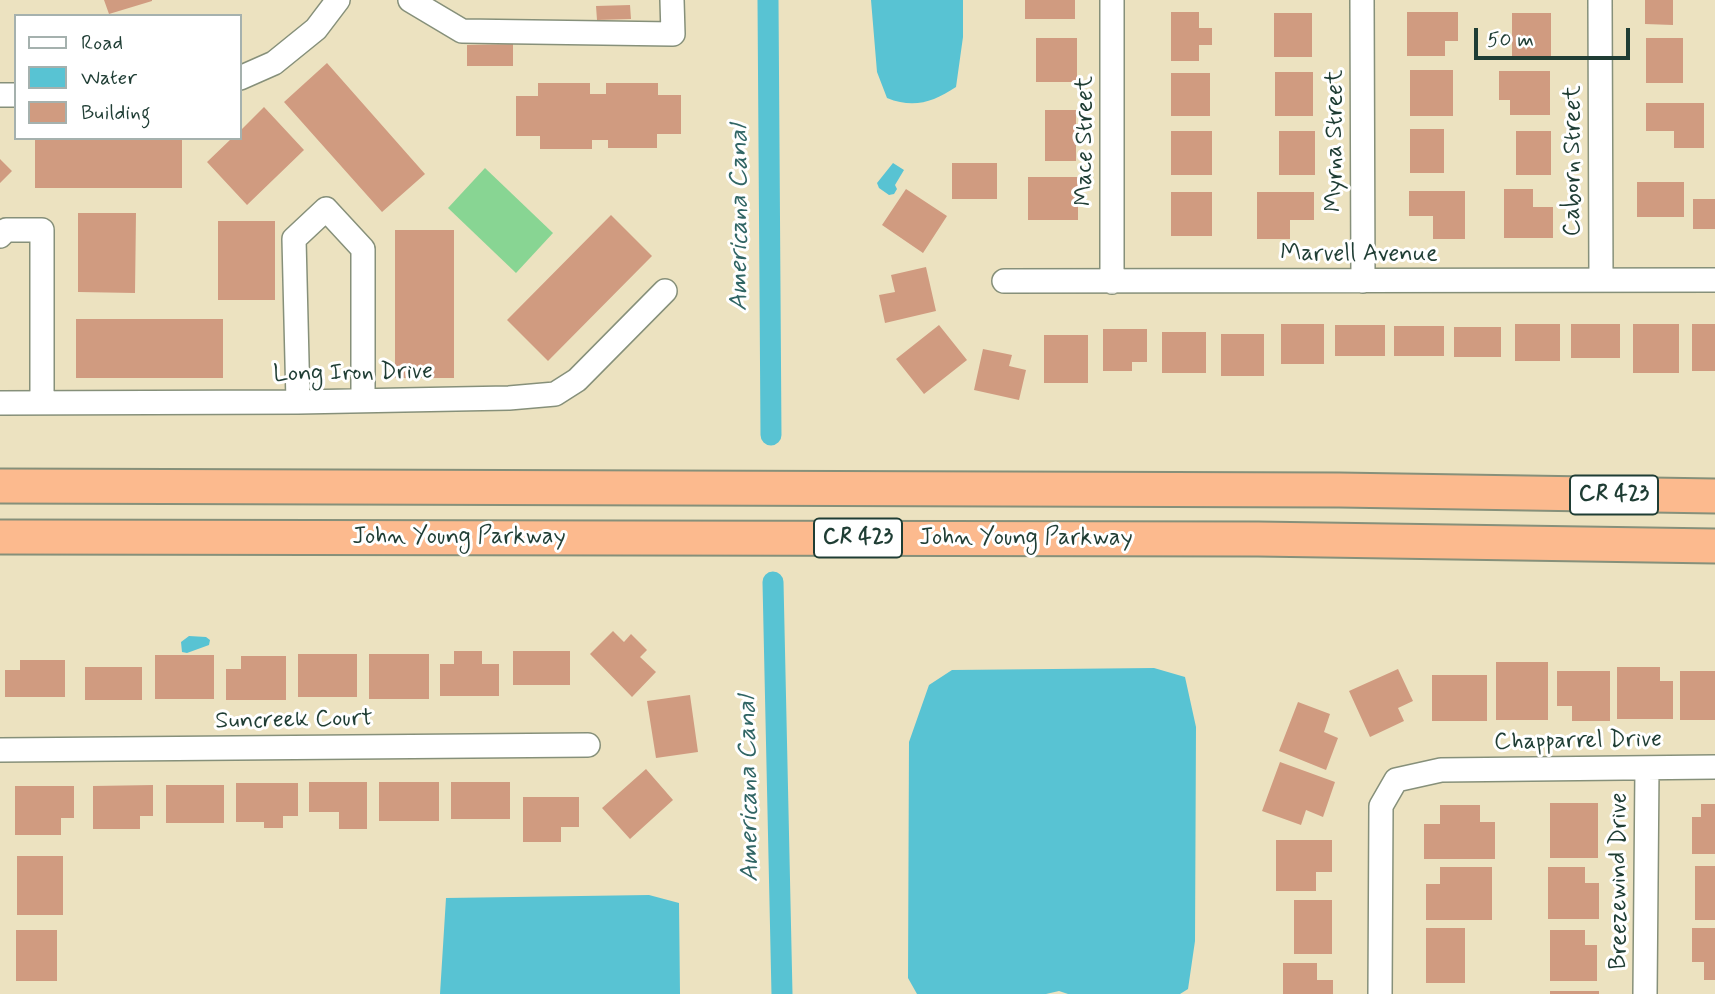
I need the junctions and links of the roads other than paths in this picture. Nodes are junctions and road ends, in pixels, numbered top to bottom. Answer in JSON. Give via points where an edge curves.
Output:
{"nodes":[{"id":1,"x":338,"y":0,"type":"edge"},
{"id":2,"x":410,"y":0,"type":"edge"},
{"id":3,"x":672,"y":0,"type":"edge"},
{"id":4,"x":1112,"y":0,"type":"edge"},
{"id":5,"x":1362,"y":0,"type":"edge"},
{"id":6,"x":1601,"y":0,"type":"edge"},
{"id":7,"x":242,"y":77,"type":"edge"},
{"id":8,"x":0,"y":236,"type":"edge"},
{"id":9,"x":1601,"y":280,"type":"junction"},
{"id":10,"x":1715,"y":280,"type":"edge"},
{"id":11,"x":1003,"y":281,"type":"dead end"},
{"id":12,"x":1363,"y":281,"type":"junction"},
{"id":13,"x":1112,"y":282,"type":"junction"},
{"id":14,"x":665,"y":291,"type":"dead end"},
{"id":15,"x":363,"y":400,"type":"junction"},
{"id":16,"x":298,"y":402,"type":"junction"},
{"id":17,"x":0,"y":403,"type":"edge"},
{"id":18,"x":42,"y":403,"type":"junction"},
{"id":19,"x":0,"y":486,"type":"edge"},
{"id":20,"x":1339,"y":490,"type":"junction"},
{"id":21,"x":1715,"y":496,"type":"edge"},
{"id":22,"x":0,"y":537,"type":"edge"},
{"id":23,"x":1258,"y":539,"type":"junction"},
{"id":24,"x":1715,"y":546,"type":"edge"},
{"id":25,"x":588,"y":745,"type":"dead end"},
{"id":26,"x":0,"y":750,"type":"edge"},
{"id":27,"x":1715,"y":767,"type":"edge"},
{"id":28,"x":1647,"y":768,"type":"junction"},
{"id":29,"x":1380,"y":994,"type":"edge"},
{"id":30,"x":1645,"y":994,"type":"edge"}],
"edges":[{"from":1,"to":7,"type":"street","via":[[316,29],[274,63]]},
{"from":2,"to":3,"type":"street","via":[[462,31],[673,34]]},
{"from":4,"to":13,"type":"street","name":"Mace Street"},
{"from":5,"to":12,"type":"street","name":"Myrna Street"},
{"from":6,"to":9,"type":"street","name":"Caborn Street"},
{"from":8,"to":18,"type":"street","via":[[6,230],[42,230]]},
{"from":9,"to":10,"type":"street","name":"Marvell Avenue"},
{"from":9,"to":12,"type":"street","name":"Marvell Avenue"},
{"from":11,"to":13,"type":"street","name":"Marvell Avenue"},
{"from":12,"to":13,"type":"street","name":"Marvell Avenue"},
{"from":14,"to":15,"type":"street","name":"Long Iron Drive","via":[[578,380],[555,394]]},
{"from":15,"to":16,"type":"street","name":"Long Iron Drive"},
{"from":15,"to":16,"type":"street","via":[[363,249],[326,209],[295,239]]},
{"from":16,"to":18,"type":"street","name":"Long Iron Drive"},
{"from":17,"to":18,"type":"street","name":"Long Iron Drive"},
{"from":19,"to":20,"type":"highway","name":"John Young Parkway","number":"CR 423"},
{"from":20,"to":21,"type":"highway","name":"John Young Parkway","number":"CR 423"},
{"from":20,"to":23,"type":"highway","via":[[1282,513]]},
{"from":22,"to":23,"type":"highway","name":"John Young Parkway","number":"CR 423"},
{"from":23,"to":24,"type":"highway","name":"John Young Parkway","number":"CR 423"},
{"from":25,"to":26,"type":"street","name":"Suncreek Court"},
{"from":27,"to":28,"type":"street","name":"Chapparrel Drive"},
{"from":28,"to":29,"type":"street","name":"Chapparrel Drive","via":[[1441,770],[1396,780],[1381,806]]},
{"from":28,"to":30,"type":"street","name":"Breezewind Drive"}]}
